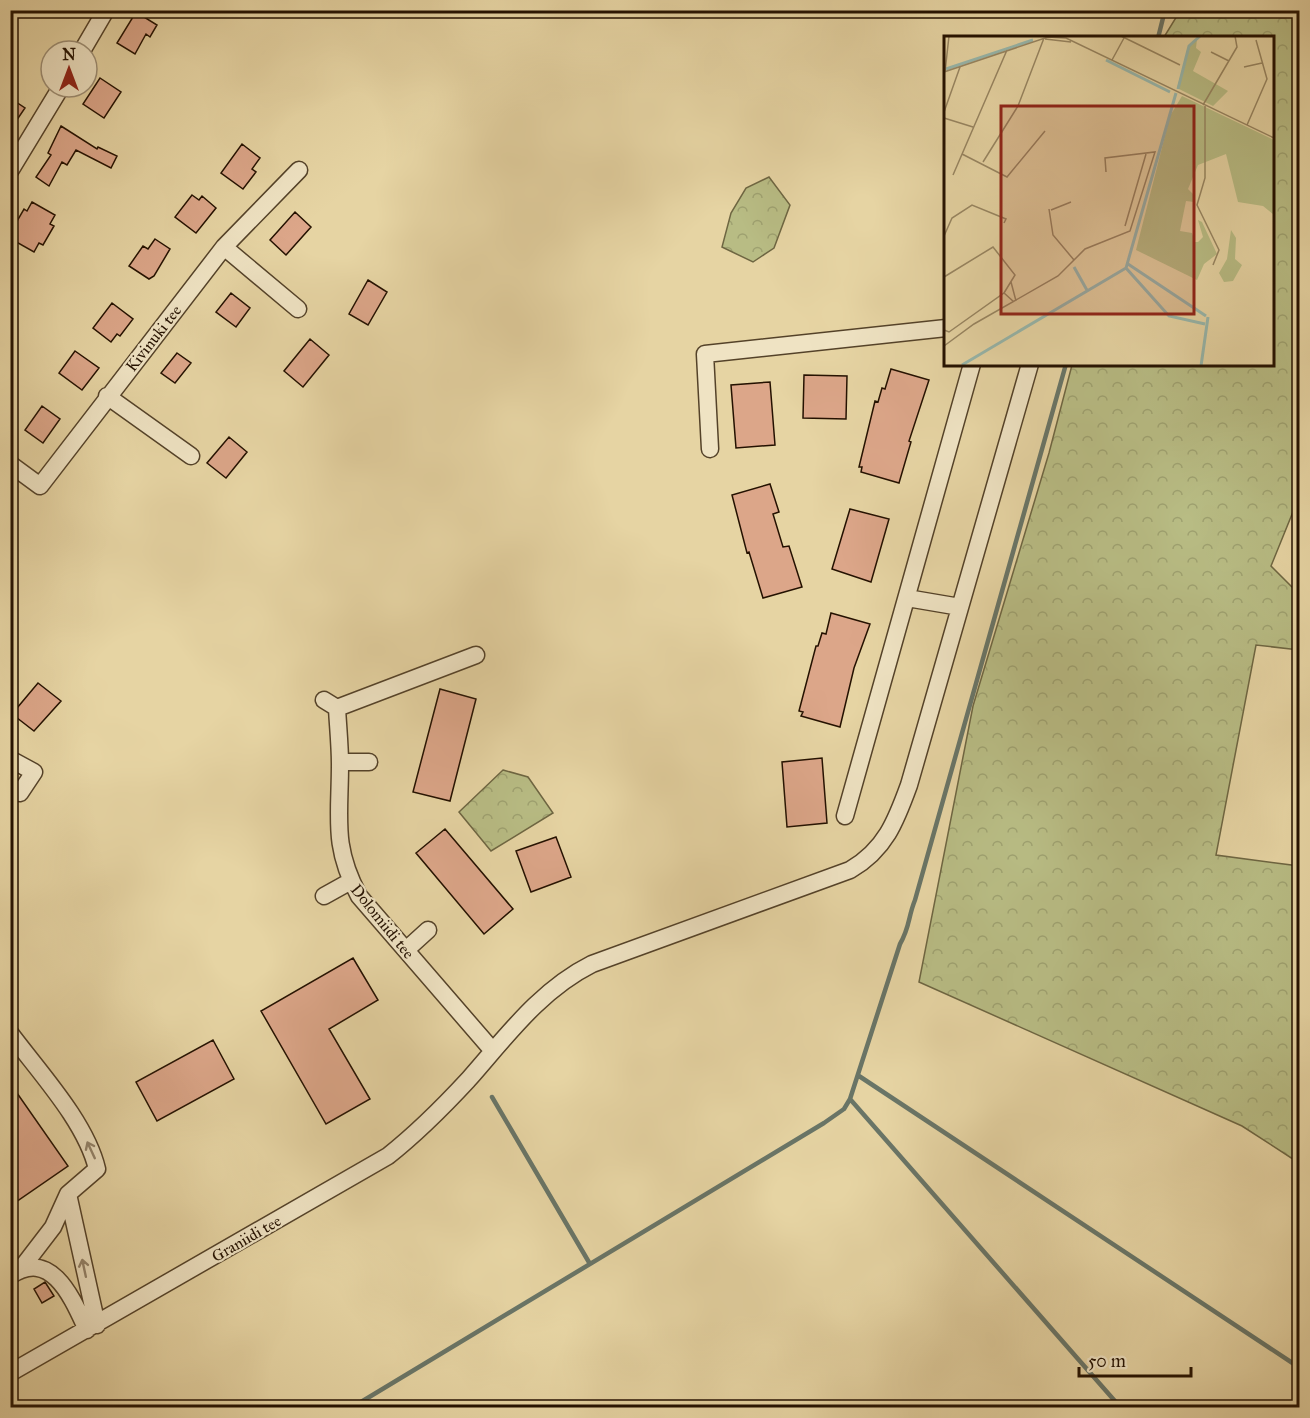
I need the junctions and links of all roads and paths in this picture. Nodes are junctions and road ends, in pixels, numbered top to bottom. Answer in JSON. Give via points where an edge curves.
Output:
{"nodes":[{"id":1,"x":106,"y":10,"type":"edge"},
{"id":2,"x":89,"y":39,"type":"edge"},
{"id":3,"x":54,"y":99,"type":"edge"},
{"id":4,"x":299,"y":170,"type":"dead end"},
{"id":5,"x":10,"y":171,"type":"edge"},
{"id":6,"x":224,"y":247,"type":"junction"},
{"id":7,"x":298,"y":309,"type":"dead end"},
{"id":8,"x":944,"y":328,"type":"edge"},
{"id":9,"x":971,"y":366,"type":"edge"},
{"id":10,"x":1029,"y":366,"type":"edge"},
{"id":11,"x":107,"y":396,"type":"junction"},
{"id":12,"x":710,"y":449,"type":"dead end"},
{"id":13,"x":191,"y":456,"type":"dead end"},
{"id":14,"x":10,"y":464,"type":"edge"},
{"id":15,"x":907,"y":598,"type":"junction"},
{"id":16,"x":960,"y":608,"type":"junction"},
{"id":17,"x":476,"y":655,"type":"dead end"},
{"id":18,"x":10,"y":759,"type":"edge"},
{"id":19,"x":340,"y":762,"type":"junction"},
{"id":20,"x":369,"y":762,"type":"dead end"},
{"id":21,"x":20,"y":793,"type":"dead end"},
{"id":22,"x":845,"y":816,"type":"dead end"},
{"id":23,"x":351,"y":880,"type":"junction"},
{"id":24,"x":324,"y":896,"type":"dead end"},
{"id":25,"x":428,"y":930,"type":"dead end"},
{"id":26,"x":405,"y":950,"type":"junction"},
{"id":27,"x":10,"y":1033,"type":"edge"},
{"id":28,"x":493,"y":1051,"type":"junction"},
{"id":29,"x":68,"y":1194,"type":"junction"},
{"id":30,"x":15,"y":1273,"type":"edge"},
{"id":31,"x":92,"y":1328,"type":"junction"},
{"id":32,"x":10,"y":1373,"type":"edge"}],
"edges":[{"from":1,"to":2,"type":"street"},
{"from":3,"to":5,"type":"street"},
{"from":4,"to":6,"type":"street","name":"Kivinuki tee"},
{"from":6,"to":7,"type":"street"},
{"from":6,"to":11,"type":"street","name":"Kivinuki tee"},
{"from":8,"to":12,"type":"street","via":[[705,354]]},
{"from":9,"to":15,"type":"street"},
{"from":10,"to":16,"type":"street","name":"Graniidi tee"},
{"from":11,"to":13,"type":"street"},
{"from":11,"to":14,"type":"street","name":"Kivinuki tee","via":[[40,486]]},
{"from":15,"to":16,"type":"street"},
{"from":15,"to":22,"type":"street"},
{"from":16,"to":28,"type":"street","name":"Graniidi tee","via":[[897,819],[866,861],[569,975]]},
{"from":17,"to":19,"type":"street","name":"Dolomiidi tee","via":[[331,704]]},
{"from":18,"to":21,"type":"street","via":[[34,772]]},
{"from":19,"to":20,"type":"street"},
{"from":19,"to":23,"type":"street","name":"Dolomiidi tee","via":[[338,834],[343,864]]},
{"from":23,"to":24,"type":"street"},
{"from":23,"to":26,"type":"street","name":"Dolomiidi tee","via":[[359,896]]},
{"from":25,"to":26,"type":"street"},
{"from":26,"to":28,"type":"street","name":"Dolomiidi tee"},
{"from":29,"to":27,"type":"street","one_way":true,"via":[[97,1169],[93,1152]]},
{"from":28,"to":31,"type":"street","name":"Graniidi tee","via":[[419,1131],[387,1156]]},
{"from":29,"to":30,"type":"street","via":[[54,1227]]},
{"from":31,"to":29,"type":"street","one_way":true},
{"from":30,"to":31,"type":"street","via":[[40,1268],[59,1280]]},
{"from":31,"to":32,"type":"street","name":"Graniidi tee"}]}
